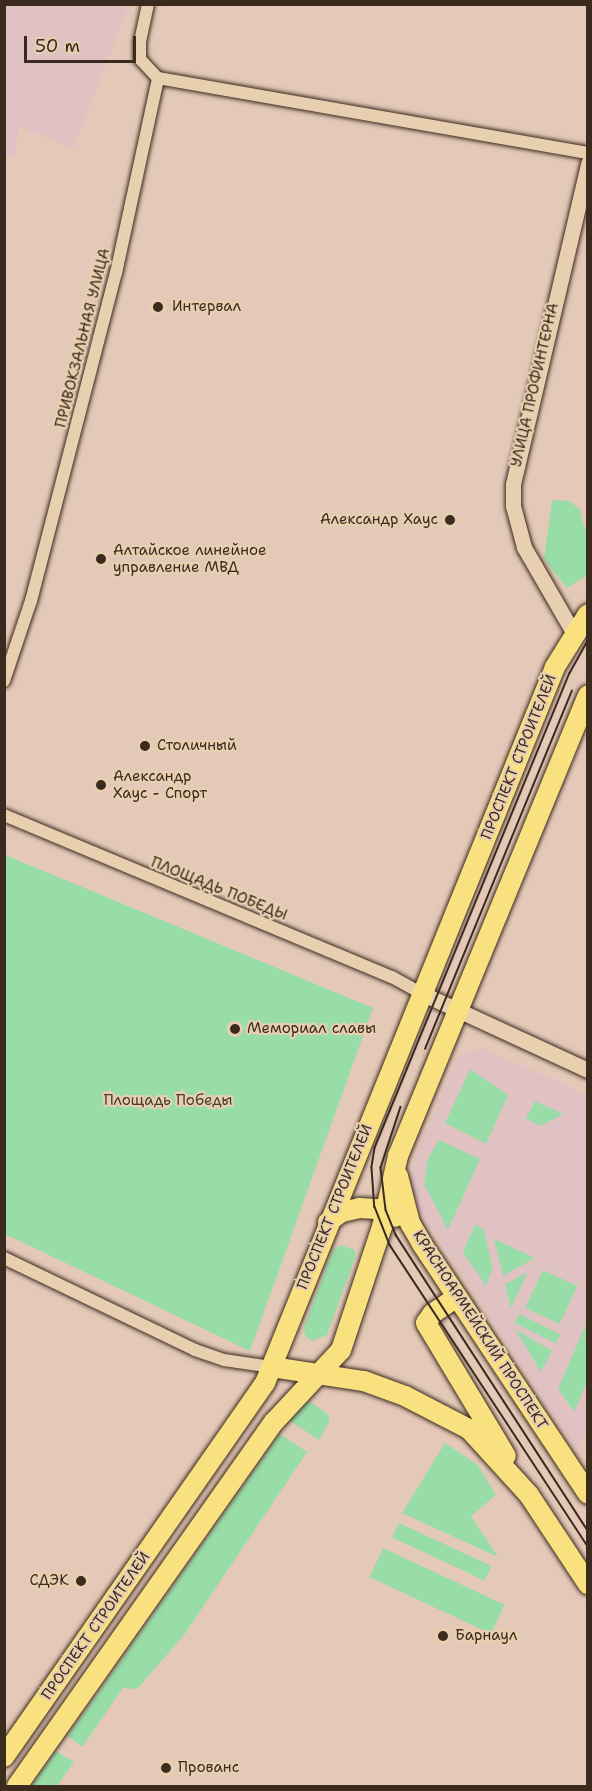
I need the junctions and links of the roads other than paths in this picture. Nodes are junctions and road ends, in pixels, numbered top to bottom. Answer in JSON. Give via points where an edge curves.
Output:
{"nodes":[{"id":1,"x":148,"y":4,"type":"edge"},
{"id":2,"x":158,"y":78,"type":"junction"},
{"id":3,"x":588,"y":153,"type":"edge"},
{"id":4,"x":588,"y":163,"type":"edge"},
{"id":5,"x":588,"y":614,"type":"edge"},
{"id":6,"x":573,"y":632,"type":"junction"},
{"id":7,"x":4,"y":681,"type":"edge"},
{"id":8,"x":588,"y":696,"type":"edge"},
{"id":9,"x":4,"y":815,"type":"edge"},
{"id":10,"x":421,"y":993,"type":"junction"},
{"id":11,"x":458,"y":1011,"type":"junction"},
{"id":12,"x":588,"y":1070,"type":"edge"},
{"id":13,"x":398,"y":1156,"type":"junction"},
{"id":14,"x":386,"y":1210,"type":"junction"},
{"id":15,"x":328,"y":1222,"type":"junction"},
{"id":16,"x":422,"y":1244,"type":"junction"},
{"id":17,"x":4,"y":1258,"type":"edge"},
{"id":18,"x":457,"y":1297,"type":"junction"},
{"id":19,"x":272,"y":1367,"type":"junction"},
{"id":20,"x":321,"y":1373,"type":"junction"},
{"id":21,"x":588,"y":1494,"type":"edge"},
{"id":22,"x":529,"y":1495,"type":"junction"},
{"id":23,"x":588,"y":1584,"type":"edge"},
{"id":24,"x":4,"y":1757,"type":"edge"},
{"id":25,"x":17,"y":1786,"type":"edge"}],
"edges":[{"from":1,"to":2,"type":"street","via":[[140,59]]},
{"from":2,"to":3,"type":"street"},
{"from":2,"to":7,"type":"street","name":"ПРИВОКЗАЛЬНАЯ УЛИЦА","via":[[116,273],[31,601]]},
{"from":4,"to":6,"type":"street","name":"УЛИЦА ПРОФИНТЕРНА","via":[[513,484],[513,506],[524,547]]},
{"from":5,"to":6,"type":"main road","name":"ПРОСПЕКТ СТРОИТЕЛЕЙ"},
{"from":6,"to":10,"type":"main road","name":"ПРОСПЕКТ СТРОИТЕЛЕЙ","via":[[555,667]]},
{"from":8,"to":11,"type":"main road","name":"ПРОСПЕКТ СТРОИТЕЛЕЙ"},
{"from":9,"to":10,"type":"street","name":"ПЛОЩАДЬ ПОБЕДЫ","via":[[392,977]]},
{"from":10,"to":11,"type":"street"},
{"from":10,"to":15,"type":"main road","name":"ПРОСПЕКТ СТРОИТЕЛЕЙ"},
{"from":11,"to":12,"type":"street"},
{"from":11,"to":13,"type":"main road","name":"ПРОСПЕКТ СТРОИТЕЛЕЙ"},
{"from":13,"to":14,"type":"main road","name":"ПРОСПЕКТ СТРОИТЕЛЕЙ"},
{"from":13,"to":16,"type":"main road","name":"КРАСНОАРМЕЙСКИЙ ПРОСПЕКТ","via":[[401,1197]]},
{"from":14,"to":15,"type":"main road","via":[[360,1208],[342,1212]]},
{"from":14,"to":16,"type":"main road"},
{"from":14,"to":20,"type":"main road","name":"ПРОСПЕКТ СТРОИТЕЛЕЙ","via":[[341,1350]]},
{"from":15,"to":19,"type":"main road","name":"ПРОСПЕКТ СТРОИТЕЛЕЙ"},
{"from":16,"to":18,"type":"main road","name":"КРАСНОАРМЕЙСКИЙ ПРОСПЕКТ"},
{"from":17,"to":19,"type":"street","via":[[195,1350],[224,1360]]},
{"from":18,"to":21,"type":"main road","name":"КРАСНОАРМЕЙСКИЙ ПРОСПЕКТ"},
{"from":18,"to":22,"type":"main road","via":[[428,1317],[429,1334]]},
{"from":19,"to":20,"type":"main road"},
{"from":19,"to":24,"type":"main road","name":"ПРОСПЕКТ СТРОИТЕЛЕЙ","via":[[251,1407]]},
{"from":20,"to":22,"type":"main road","via":[[405,1395],[469,1429]]},
{"from":20,"to":25,"type":"main road","name":"ПРОСПЕКТ СТРОИТЕЛЕЙ","via":[[274,1422]]},
{"from":22,"to":23,"type":"main road"}]}
